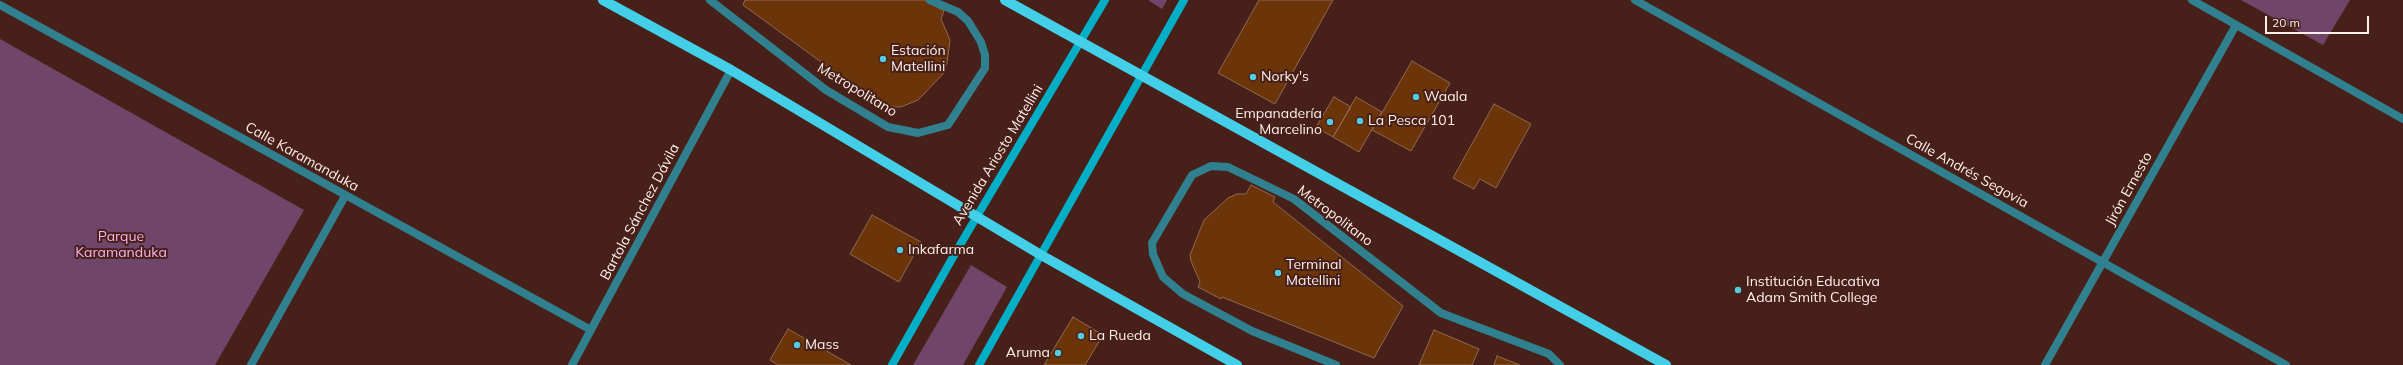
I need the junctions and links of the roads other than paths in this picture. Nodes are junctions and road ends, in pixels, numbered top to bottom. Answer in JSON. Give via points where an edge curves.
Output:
{"nodes":[{"id":1,"x":603,"y":0,"type":"edge"},
{"id":2,"x":710,"y":0,"type":"edge"},
{"id":3,"x":930,"y":0,"type":"edge"},
{"id":4,"x":1005,"y":0,"type":"edge"},
{"id":5,"x":1105,"y":0,"type":"edge"},
{"id":6,"x":1184,"y":0,"type":"edge"},
{"id":7,"x":1635,"y":0,"type":"edge"},
{"id":8,"x":2192,"y":0,"type":"edge"},
{"id":9,"x":0,"y":5,"type":"edge"},
{"id":10,"x":2236,"y":25,"type":"junction"},
{"id":11,"x":1081,"y":41,"type":"junction"},
{"id":12,"x":731,"y":70,"type":"junction"},
{"id":13,"x":1141,"y":76,"type":"junction"},
{"id":14,"x":2403,"y":119,"type":"edge"},
{"id":15,"x":345,"y":196,"type":"junction"},
{"id":16,"x":976,"y":217,"type":"junction"},
{"id":17,"x":1041,"y":255,"type":"junction"},
{"id":18,"x":2103,"y":262,"type":"junction"},
{"id":19,"x":592,"y":330,"type":"junction"},
{"id":20,"x":251,"y":365,"type":"edge"},
{"id":21,"x":572,"y":365,"type":"edge"},
{"id":22,"x":892,"y":365,"type":"edge"},
{"id":23,"x":979,"y":365,"type":"edge"},
{"id":24,"x":1237,"y":365,"type":"edge"},
{"id":25,"x":1336,"y":365,"type":"edge"},
{"id":26,"x":1560,"y":365,"type":"edge"},
{"id":27,"x":1666,"y":365,"type":"edge"},
{"id":28,"x":2045,"y":365,"type":"edge"},
{"id":29,"x":2286,"y":365,"type":"edge"}],
"edges":[{"from":1,"to":12,"type":"main road"},
{"from":2,"to":3,"type":"street","name":"Metropolitano","via":[[826,90],[888,127],[918,133],[948,125],[985,68],[981,42],[968,21],[958,12]]},
{"from":4,"to":11,"type":"main road"},
{"from":5,"to":11,"type":"main road","name":"Avenida Ariosto Matellini"},
{"from":6,"to":13,"type":"main road"},
{"from":7,"to":18,"type":"street","name":"Calle Andrés Segovia"},
{"from":8,"to":10,"type":"street"},
{"from":9,"to":15,"type":"street","name":"Calle Karamanduka"},
{"from":10,"to":14,"type":"street"},
{"from":10,"to":18,"type":"street","name":"Jirón Ernesto"},
{"from":11,"to":13,"type":"main road"},
{"from":11,"to":16,"type":"main road","name":"Avenida Ariosto Matellini"},
{"from":12,"to":16,"type":"main road"},
{"from":12,"to":19,"type":"street","name":"Bartola Sánchez Dávila"},
{"from":13,"to":17,"type":"main road"},
{"from":13,"to":27,"type":"main road"},
{"from":15,"to":19,"type":"street","name":"Calle Karamanduka"},
{"from":15,"to":20,"type":"street"},
{"from":16,"to":17,"type":"main road"},
{"from":16,"to":22,"type":"main road","name":"Avenida Ariosto Matellini"},
{"from":17,"to":23,"type":"main road"},
{"from":17,"to":24,"type":"main road"},
{"from":18,"to":28,"type":"street","name":"Jirón Ernesto"},
{"from":18,"to":29,"type":"street","name":"Calle Andrés Segovia"},
{"from":19,"to":21,"type":"street","name":"Bartola Sánchez Dávila"},
{"from":25,"to":26,"type":"street","name":"Metropolitano","via":[[1252,331],[1183,294],[1163,278],[1153,254],[1152,243],[1192,175],[1211,166],[1228,167],[1294,200],[1441,313],[1549,354]]}]}
